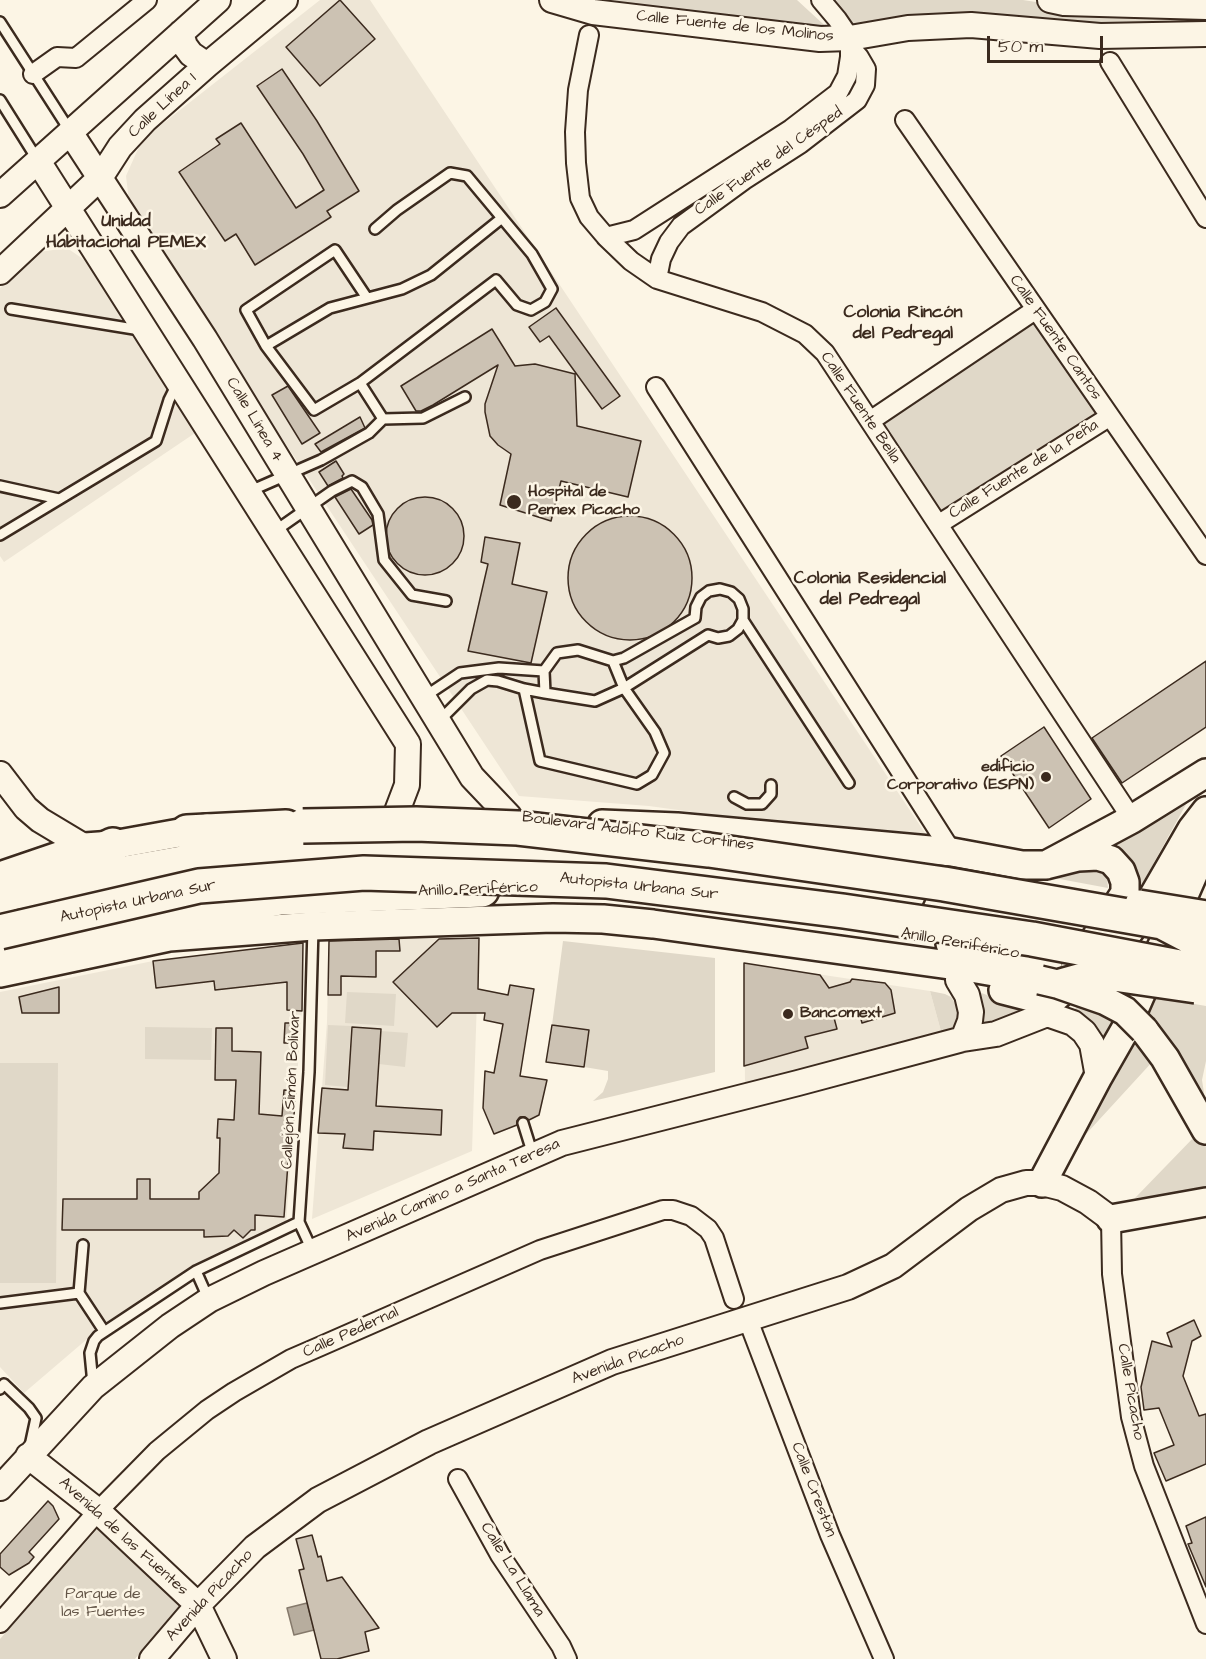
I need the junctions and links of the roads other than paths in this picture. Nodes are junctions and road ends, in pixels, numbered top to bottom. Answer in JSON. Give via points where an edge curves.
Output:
{"nodes":[{"id":1,"x":147,"y":0,"type":"edge"},
{"id":2,"x":218,"y":0,"type":"edge"},
{"id":3,"x":285,"y":0,"type":"edge"},
{"id":4,"x":552,"y":0,"type":"edge"},
{"id":5,"x":821,"y":0,"type":"edge"},
{"id":6,"x":1050,"y":0,"type":"edge"},
{"id":7,"x":1206,"y":7,"type":"edge"},
{"id":8,"x":592,"y":16,"type":"edge"},
{"id":9,"x":0,"y":22,"type":"edge"},
{"id":10,"x":181,"y":33,"type":"junction"},
{"id":11,"x":1206,"y":34,"type":"edge"},
{"id":12,"x":850,"y":43,"type":"junction"},
{"id":13,"x":1110,"y":62,"type":"dead end"},
{"id":14,"x":207,"y":65,"type":"junction"},
{"id":15,"x":33,"y":74,"type":"junction"},
{"id":16,"x":0,"y":100,"type":"edge"},
{"id":17,"x":905,"y":120,"type":"dead end"},
{"id":18,"x":70,"y":132,"type":"junction"},
{"id":19,"x":38,"y":161,"type":"junction"},
{"id":20,"x":739,"y":172,"type":"junction"},
{"id":21,"x":100,"y":178,"type":"junction"},
{"id":22,"x":0,"y":195,"type":"edge"},
{"id":23,"x":69,"y":208,"type":"junction"},
{"id":24,"x":502,"y":218,"type":"junction"},
{"id":25,"x":1206,"y":218,"type":"edge"},
{"id":26,"x":375,"y":229,"type":"dead end"},
{"id":27,"x":606,"y":237,"type":"junction"},
{"id":28,"x":0,"y":272,"type":"edge"},
{"id":29,"x":657,"y":279,"type":"junction"},
{"id":30,"x":366,"y":298,"type":"junction"},
{"id":31,"x":11,"y":309,"type":"dead end"},
{"id":32,"x":1035,"y":310,"type":"junction"},
{"id":33,"x":146,"y":331,"type":"junction"},
{"id":34,"x":266,"y":346,"type":"junction"},
{"id":35,"x":178,"y":382,"type":"junction"},
{"id":36,"x":360,"y":383,"type":"junction"},
{"id":37,"x":656,"y":387,"type":"dead end"},
{"id":38,"x":465,"y":397,"type":"dead end"},
{"id":39,"x":1110,"y":417,"type":"junction"},
{"id":40,"x":382,"y":419,"type":"junction"},
{"id":41,"x":870,"y":421,"type":"junction"},
{"id":42,"x":287,"y":475,"type":"junction"},
{"id":43,"x":1,"y":488,"type":"edge"},
{"id":44,"x":248,"y":492,"type":"junction"},
{"id":45,"x":59,"y":498,"type":"junction"},
{"id":46,"x":308,"y":509,"type":"junction"},
{"id":47,"x":939,"y":524,"type":"junction"},
{"id":48,"x":273,"y":532,"type":"junction"},
{"id":49,"x":0,"y":535,"type":"edge"},
{"id":50,"x":1206,"y":555,"type":"edge"},
{"id":51,"x":446,"y":601,"type":"dead end"},
{"id":52,"x":743,"y":620,"type":"junction"},
{"id":53,"x":613,"y":661,"type":"junction"},
{"id":54,"x":499,"y":668,"type":"junction"},
{"id":55,"x":544,"y":671,"type":"junction"},
{"id":56,"x":498,"y":681,"type":"junction"},
{"id":57,"x":624,"y":688,"type":"junction"},
{"id":58,"x":524,"y":690,"type":"junction"},
{"id":59,"x":545,"y":693,"type":"junction"},
{"id":60,"x":424,"y":698,"type":"junction"},
{"id":61,"x":439,"y":721,"type":"junction"},
{"id":62,"x":1206,"y":773,"type":"edge"},
{"id":63,"x":0,"y":774,"type":"edge"},
{"id":64,"x":1206,"y":782,"type":"edge"},
{"id":65,"x":849,"y":783,"type":"dead end"},
{"id":66,"x":771,"y":785,"type":"dead end"},
{"id":67,"x":734,"y":797,"type":"dead end"},
{"id":68,"x":1206,"y":811,"type":"edge"},
{"id":69,"x":396,"y":814,"type":"junction"},
{"id":70,"x":509,"y":816,"type":"junction"},
{"id":71,"x":1132,"y":819,"type":"junction"},
{"id":72,"x":601,"y":824,"type":"junction"},
{"id":73,"x":187,"y":832,"type":"junction"},
{"id":74,"x":1206,"y":845,"type":"edge"},
{"id":75,"x":99,"y":846,"type":"junction"},
{"id":76,"x":952,"y":852,"type":"junction"},
{"id":77,"x":1046,"y":865,"type":"junction"},
{"id":78,"x":0,"y":876,"type":"edge"},
{"id":79,"x":1165,"y":876,"type":"junction"},
{"id":80,"x":0,"y":886,"type":"edge"},
{"id":81,"x":0,"y":897,"type":"edge"},
{"id":82,"x":1064,"y":904,"type":"junction"},
{"id":83,"x":0,"y":912,"type":"edge"},
{"id":84,"x":488,"y":921,"type":"junction"},
{"id":85,"x":313,"y":926,"type":"junction"},
{"id":86,"x":0,"y":932,"type":"edge"},
{"id":87,"x":0,"y":950,"type":"edge"},
{"id":88,"x":1203,"y":961,"type":"edge"},
{"id":89,"x":0,"y":973,"type":"edge"},
{"id":90,"x":1047,"y":974,"type":"junction"},
{"id":91,"x":957,"y":980,"type":"junction"},
{"id":92,"x":1047,"y":1014,"type":"junction"},
{"id":93,"x":963,"y":1039,"type":"junction"},
{"id":94,"x":1098,"y":1077,"type":"junction"},
{"id":95,"x":523,"y":1123,"type":"dead end"},
{"id":96,"x":1206,"y":1130,"type":"edge"},
{"id":97,"x":533,"y":1155,"type":"junction"},
{"id":98,"x":1042,"y":1183,"type":"junction"},
{"id":99,"x":1206,"y":1202,"type":"edge"},
{"id":100,"x":1111,"y":1219,"type":"junction"},
{"id":101,"x":299,"y":1222,"type":"junction"},
{"id":102,"x":83,"y":1245,"type":"dead end"},
{"id":103,"x":313,"y":1252,"type":"junction"},
{"id":104,"x":196,"y":1271,"type":"junction"},
{"id":105,"x":80,"y":1293,"type":"junction"},
{"id":106,"x":734,"y":1299,"type":"dead end"},
{"id":107,"x":209,"y":1300,"type":"junction"},
{"id":108,"x":0,"y":1303,"type":"edge"},
{"id":109,"x":748,"y":1320,"type":"junction"},
{"id":110,"x":104,"y":1331,"type":"junction"},
{"id":111,"x":93,"y":1387,"type":"junction"},
{"id":112,"x":0,"y":1389,"type":"edge"},
{"id":113,"x":28,"y":1456,"type":"junction"},
{"id":114,"x":458,"y":1479,"type":"dead end"},
{"id":115,"x":0,"y":1488,"type":"edge"},
{"id":116,"x":98,"y":1511,"type":"junction"},
{"id":117,"x":198,"y":1605,"type":"junction"},
{"id":118,"x":0,"y":1623,"type":"edge"},
{"id":119,"x":1206,"y":1624,"type":"edge"},
{"id":120,"x":152,"y":1659,"type":"edge"},
{"id":121,"x":224,"y":1659,"type":"edge"},
{"id":122,"x":567,"y":1659,"type":"edge"},
{"id":123,"x":884,"y":1659,"type":"edge"}],
"edges":[{"from":1,"to":15,"type":"street","via":[[76,58],[57,57]]},
{"from":2,"to":10,"type":"street"},
{"from":3,"to":14,"type":"street","name":"Calle Línea 1"},
{"from":4,"to":8,"type":"street","name":"Calle Fuente de los Molinos"},
{"from":5,"to":12,"type":"street"},
{"from":6,"to":7,"type":"street"},
{"from":8,"to":12,"type":"street","name":"Calle Fuente de los Molinos"},
{"from":8,"to":27,"type":"street","name":"Calle Fuente Bella","via":[[578,90],[576,163],[580,198],[589,217]]},
{"from":9,"to":15,"type":"lane","name":"Calle Línea 4"},
{"from":10,"to":14,"type":"street","via":[[191,54]]},
{"from":10,"to":18,"type":"street"},
{"from":11,"to":12,"type":"street","name":"Calle Fuente de los Molinos","via":[[1100,36],[971,25],[908,28]]},
{"from":12,"to":20,"type":"street","name":"Calle Fuente del Césped","via":[[866,69],[865,85],[857,100],[800,144]]},
{"from":13,"to":25,"type":"street"},
{"from":14,"to":21,"type":"street","name":"Calle Línea 1","via":[[145,120],[120,147]]},
{"from":15,"to":18,"type":"lane","name":"Calle Línea 4"},
{"from":16,"to":19,"type":"lane"},
{"from":17,"to":32,"type":"street","name":"Calle Fuente Cantos"},
{"from":18,"to":19,"type":"street"},
{"from":18,"to":21,"type":"street","name":"Calle Línea 4"},
{"from":19,"to":22,"type":"street"},
{"from":19,"to":23,"type":"street"},
{"from":20,"to":27,"type":"street","name":"Calle Fuente del Césped","via":[[634,230]]},
{"from":20,"to":29,"type":"street","name":"Calle Fuente del Césped","via":[[681,226],[669,242]]},
{"from":21,"to":23,"type":"street","name":"Calle Línea 1"},
{"from":21,"to":42,"type":"street","name":"Calle Línea 4","via":[[205,339]]},
{"from":23,"to":28,"type":"street","name":"Calle Línea 1"},
{"from":23,"to":33,"type":"street"},
{"from":24,"to":26,"type":"lane","via":[[467,176],[450,173]]},
{"from":24,"to":30,"type":"lane","via":[[431,275],[402,289]]},
{"from":24,"to":36,"type":"lane","via":[[532,254],[552,289],[545,302],[531,310],[517,305],[496,280]]},
{"from":27,"to":29,"type":"street","name":"Calle Fuente Bella"},
{"from":29,"to":41,"type":"street","name":"Calle Fuente Bella","via":[[762,312],[805,333],[825,353]]},
{"from":30,"to":34,"type":"lane","via":[[330,308]]},
{"from":30,"to":34,"type":"lane","via":[[335,250],[246,310]]},
{"from":31,"to":33,"type":"lane"},
{"from":32,"to":39,"type":"street","name":"Calle Fuente Cantos"},
{"from":32,"to":41,"type":"street"},
{"from":33,"to":35,"type":"street"},
{"from":34,"to":36,"type":"lane","via":[[314,410]]},
{"from":35,"to":44,"type":"street"},
{"from":35,"to":45,"type":"lane","via":[[156,441]]},
{"from":36,"to":40,"type":"lane"},
{"from":37,"to":76,"type":"street"},
{"from":38,"to":40,"type":"lane","via":[[423,418]]},
{"from":39,"to":47,"type":"street","name":"Calle Fuente de la Peña"},
{"from":39,"to":50,"type":"street","name":"Calle Fuente Cantos"},
{"from":40,"to":42,"type":"lane","via":[[369,433]]},
{"from":41,"to":47,"type":"street","name":"Calle Fuente Bella"},
{"from":42,"to":44,"type":"lane"},
{"from":42,"to":46,"type":"street","name":"Calle Línea 4"},
{"from":43,"to":45,"type":"lane"},
{"from":44,"to":48,"type":"street"},
{"from":45,"to":49,"type":"lane"},
{"from":46,"to":48,"type":"lane"},
{"from":46,"to":51,"type":"lane","via":[[352,481],[362,487],[378,514],[384,560],[412,595]]},
{"from":46,"to":60,"type":"street","name":"Calle Línea 4"},
{"from":47,"to":71,"type":"street","name":"Calle Fuente Bella"},
{"from":48,"to":69,"type":"street","via":[[408,744],[407,785]]},
{"from":52,"to":53,"type":"lane","via":[[739,599],[720,589],[709,591],[700,597],[695,618]]},
{"from":52,"to":57,"type":"lane","via":[[729,636],[708,635]]},
{"from":52,"to":65,"type":"lane"},
{"from":53,"to":55,"type":"lane","via":[[578,650],[557,653]]},
{"from":53,"to":57,"type":"lane"},
{"from":54,"to":55,"type":"lane"},
{"from":54,"to":56,"type":"lane"},
{"from":54,"to":60,"type":"lane","via":[[460,673]]},
{"from":55,"to":59,"type":"lane"},
{"from":56,"to":58,"type":"lane"},
{"from":56,"to":61,"type":"lane","via":[[487,680],[471,689]]},
{"from":57,"to":58,"type":"lane","via":[[655,732],[664,753],[652,775],[637,784],[540,761]]},
{"from":57,"to":59,"type":"lane","via":[[595,701]]},
{"from":58,"to":59,"type":"lane"},
{"from":60,"to":61,"type":"street","name":"Calle Línea 4"},
{"from":61,"to":70,"type":"street","name":"Calle Línea 4","via":[[472,777]]},
{"from":62,"to":71,"type":"main road"},
{"from":63,"to":75,"type":"street","via":[[40,820]]},
{"from":64,"to":79,"type":"main road","via":[[1167,852]]},
{"from":66,"to":67,"type":"lane","via":[[771,794],[762,804],[747,804]]},
{"from":68,"to":79,"type":"main road"},
{"from":69,"to":70,"type":"main road","name":"Boulevard Adolfo Ruiz Cortines"},
{"from":69,"to":73,"type":"main road","name":"Boulevard Adolfo Ruiz Cortines","via":[[228,823]]},
{"from":70,"to":72,"type":"main road","name":"Boulevard Adolfo Ruiz Cortines"},
{"from":71,"to":77,"type":"main road"},
{"from":72,"to":76,"type":"main road","via":[[677,827]]},
{"from":72,"to":82,"type":"main road","name":"Boulevard Adolfo Ruiz Cortines"},
{"from":73,"to":75,"type":"main road","name":"Boulevard Adolfo Ruiz Cortines"},
{"from":73,"to":88,"type":"highway","bridge":true,"via":[[416,824],[518,828],[709,850],[944,884],[1162,922]]},
{"from":74,"to":94,"type":"main road","via":[[1139,1002]]},
{"from":75,"to":78,"type":"main road","name":"Boulevard Adolfo Ruiz Cortines"},
{"from":75,"to":80,"type":"highway","via":[[92,855]]},
{"from":76,"to":77,"type":"main road","via":[[1022,865]]},
{"from":77,"to":91,"type":"main road","via":[[1078,856],[1098,856],[1111,860],[1125,882],[1125,892],[1059,994],[1052,1000],[1042,1000]]},
{"from":79,"to":92,"type":"main road","via":[[1106,963],[1069,1000]]},
{"from":81,"to":82,"type":"highway","via":[[256,850],[328,845],[616,855]]},
{"from":82,"to":88,"type":"highway","bridge":true},
{"from":83,"to":88,"type":"highway","name":"Autopista Urbana Sur","via":[[167,878],[316,858],[592,865],[955,914]]},
{"from":84,"to":85,"type":"main road"},
{"from":84,"to":90,"type":"main road","via":[[583,919],[653,924],[971,968]]},
{"from":84,"to":91,"type":"main road","via":[[573,928]]},
{"from":85,"to":89,"type":"main road","via":[[169,937]]},
{"from":85,"to":101,"type":"lane","name":"Callejón Simón Bolívar"},
{"from":86,"to":88,"type":"highway","name":"Autopista Urbana Sur","bridge":true,"via":[[199,886],[364,873],[606,880]]},
{"from":87,"to":90,"type":"highway","name":"Anillo Periférico","via":[[280,898],[555,888],[649,894],[776,912]]},
{"from":88,"to":90,"type":"highway","name":"Anillo Periférico"},
{"from":90,"to":96,"type":"main road","bridge":true,"via":[[1125,1011],[1165,1058]]},
{"from":91,"to":93,"type":"street","via":[[967,995],[971,1012]]},
{"from":92,"to":93,"type":"street","name":"Avenida Camino a Santa Teresa","via":[[996,1034]]},
{"from":92,"to":94,"type":"street","via":[[1073,1023],[1084,1032],[1092,1044]]},
{"from":93,"to":97,"type":"street","name":"Avenida Camino a Santa Teresa","via":[[562,1143]]},
{"from":94,"to":98,"type":"main road"},
{"from":95,"to":97,"type":"lane"},
{"from":97,"to":103,"type":"street","name":"Avenida Camino a Santa Teresa"},
{"from":98,"to":100,"type":"street","name":"Avenida Picacho","via":[[1062,1188]]},
{"from":98,"to":109,"type":"street","name":"Avenida Picacho","via":[[1001,1190],[893,1266],[848,1287]]},
{"from":99,"to":100,"type":"main road"},
{"from":100,"to":119,"type":"street","name":"Calle Picacho","via":[[1112,1274],[1131,1418],[1144,1466]]},
{"from":101,"to":103,"type":"lane","name":"Callejón Simón Bolívar"},
{"from":101,"to":104,"type":"lane"},
{"from":102,"to":105,"type":"lane"},
{"from":103,"to":107,"type":"street","name":"Avenida Camino a Santa Teresa"},
{"from":104,"to":107,"type":"lane"},
{"from":104,"to":110,"type":"lane"},
{"from":105,"to":108,"type":"lane"},
{"from":105,"to":110,"type":"lane"},
{"from":106,"to":116,"type":"street","name":"Calle Pedernal","via":[[714,1238],[700,1222],[683,1213],[663,1210],[540,1250],[262,1375],[182,1430]]},
{"from":107,"to":111,"type":"street","name":"Avenida Camino a Santa Teresa"},
{"from":109,"to":117,"type":"street","name":"Avenida Picacho","via":[[612,1362],[429,1442],[318,1500],[255,1547]]},
{"from":109,"to":123,"type":"street","name":"Calle Crestón","via":[[830,1535]]},
{"from":110,"to":111,"type":"lane","via":[[91,1348]]},
{"from":111,"to":113,"type":"street","name":"Avenida Camino a Santa Teresa"},
{"from":112,"to":113,"type":"lane","via":[[4,1384],[36,1418]]},
{"from":113,"to":115,"type":"street","name":"Avenida Camino a Santa Teresa"},
{"from":113,"to":116,"type":"street","name":"Avenida de las Fuentes"},
{"from":114,"to":122,"type":"street","name":"Calle La Llama","via":[[500,1555]]},
{"from":116,"to":117,"type":"street","name":"Avenida de las Fuentes"},
{"from":116,"to":118,"type":"street","name":"Calle Pedernal"},
{"from":117,"to":120,"type":"street","name":"Avenida Picacho"},
{"from":117,"to":121,"type":"street","name":"Avenida de las Fuentes"}]}
